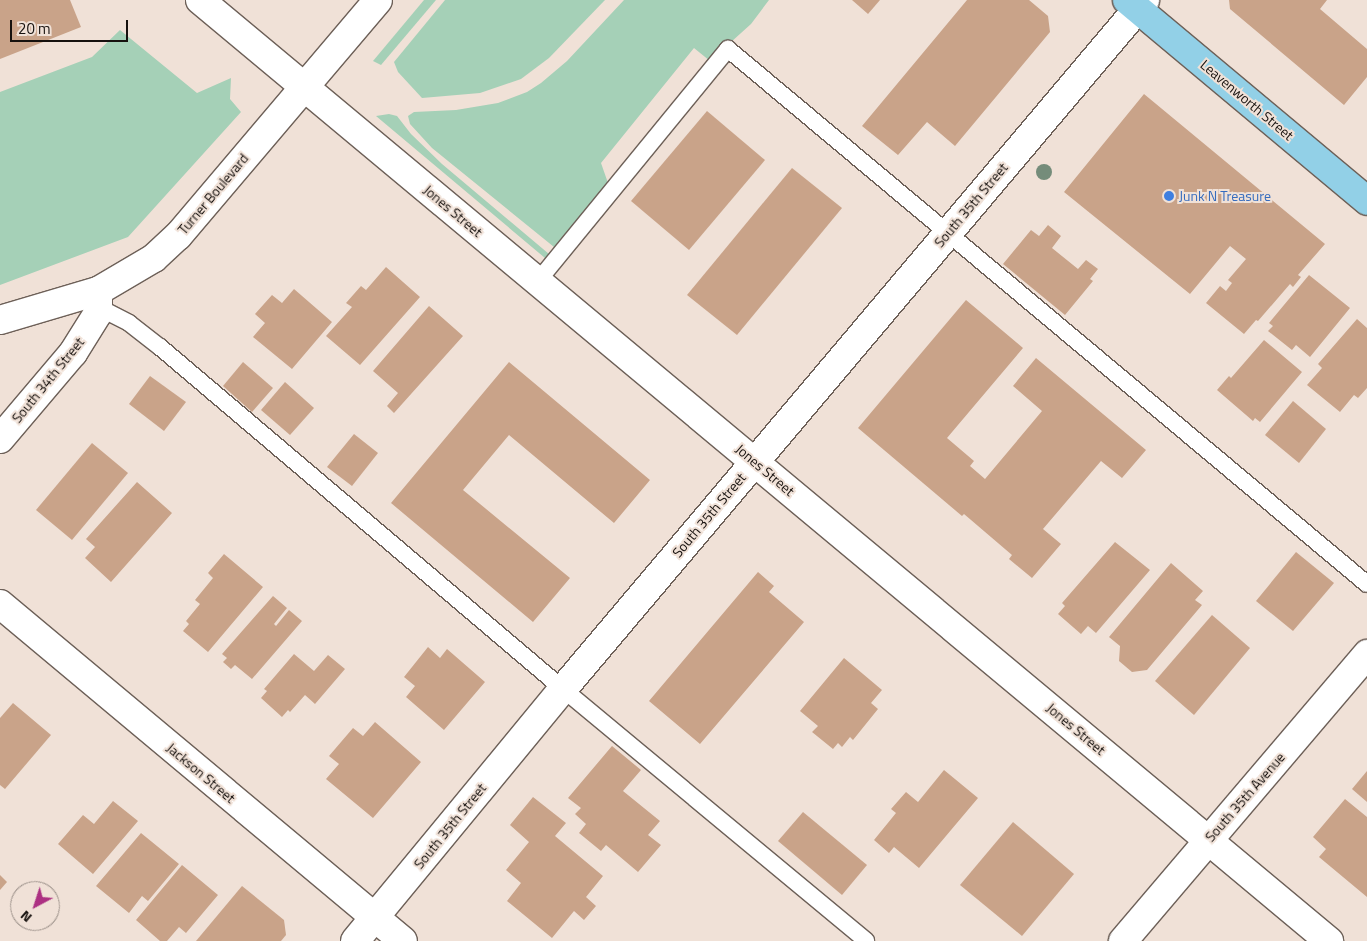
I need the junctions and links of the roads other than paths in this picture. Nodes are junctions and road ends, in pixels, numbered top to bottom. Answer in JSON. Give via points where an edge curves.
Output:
{"nodes":[{"id":1,"x":200,"y":0,"type":"edge"},
{"id":2,"x":378,"y":0,"type":"edge"},
{"id":3,"x":1136,"y":3,"type":"edge"},
{"id":4,"x":304,"y":87,"type":"junction"},
{"id":5,"x":1367,"y":201,"type":"edge"},
{"id":6,"x":947,"y":234,"type":"junction"},
{"id":7,"x":538,"y":281,"type":"junction"},
{"id":8,"x":98,"y":299,"type":"junction"},
{"id":9,"x":0,"y":320,"type":"edge"},
{"id":10,"x":0,"y":439,"type":"edge"},
{"id":11,"x":754,"y":461,"type":"junction"},
{"id":12,"x":1367,"y":584,"type":"edge"},
{"id":13,"x":0,"y":604,"type":"edge"},
{"id":14,"x":1367,"y":654,"type":"edge"},
{"id":15,"x":563,"y":688,"type":"junction"},
{"id":16,"x":1208,"y":840,"type":"junction"},
{"id":17,"x":375,"y":918,"type":"junction"},
{"id":18,"x":355,"y":941,"type":"edge"},
{"id":19,"x":403,"y":941,"type":"edge"},
{"id":20,"x":866,"y":941,"type":"edge"},
{"id":21,"x":1123,"y":941,"type":"edge"},
{"id":22,"x":1329,"y":941,"type":"edge"}],
"edges":[{"from":1,"to":4,"type":"street","name":"Jones Street"},
{"from":2,"to":4,"type":"street","name":"Turner Boulevard"},
{"from":3,"to":5,"type":"main road","name":"Leavenworth Street"},
{"from":3,"to":6,"type":"street","name":"South 35th Street"},
{"from":4,"to":7,"type":"street","name":"Jones Street"},
{"from":4,"to":8,"type":"street","name":"Turner Boulevard","via":[[178,236]]},
{"from":6,"to":7,"type":"lane","via":[[728,49]]},
{"from":6,"to":11,"type":"street","name":"South 35th Street"},
{"from":6,"to":12,"type":"lane"},
{"from":7,"to":11,"type":"street","name":"Jones Street"},
{"from":8,"to":9,"type":"street","name":"Turner Boulevard"},
{"from":8,"to":10,"type":"street","name":"South 34th Street","via":[[98,313],[73,353]]},
{"from":8,"to":15,"type":"lane"},
{"from":11,"to":15,"type":"street","name":"South 35th Street"},
{"from":11,"to":16,"type":"street","name":"Jones Street"},
{"from":13,"to":17,"type":"street","name":"Jackson Street"},
{"from":14,"to":16,"type":"street","name":"South 35th Avenue"},
{"from":15,"to":17,"type":"street","name":"South 35th Street"},
{"from":15,"to":20,"type":"lane"},
{"from":16,"to":21,"type":"street","name":"South 35th Avenue"},
{"from":16,"to":22,"type":"street","name":"Jones Street"},
{"from":17,"to":18,"type":"street","name":"South 35th Street"},
{"from":17,"to":19,"type":"street","name":"Jackson Street"}]}
